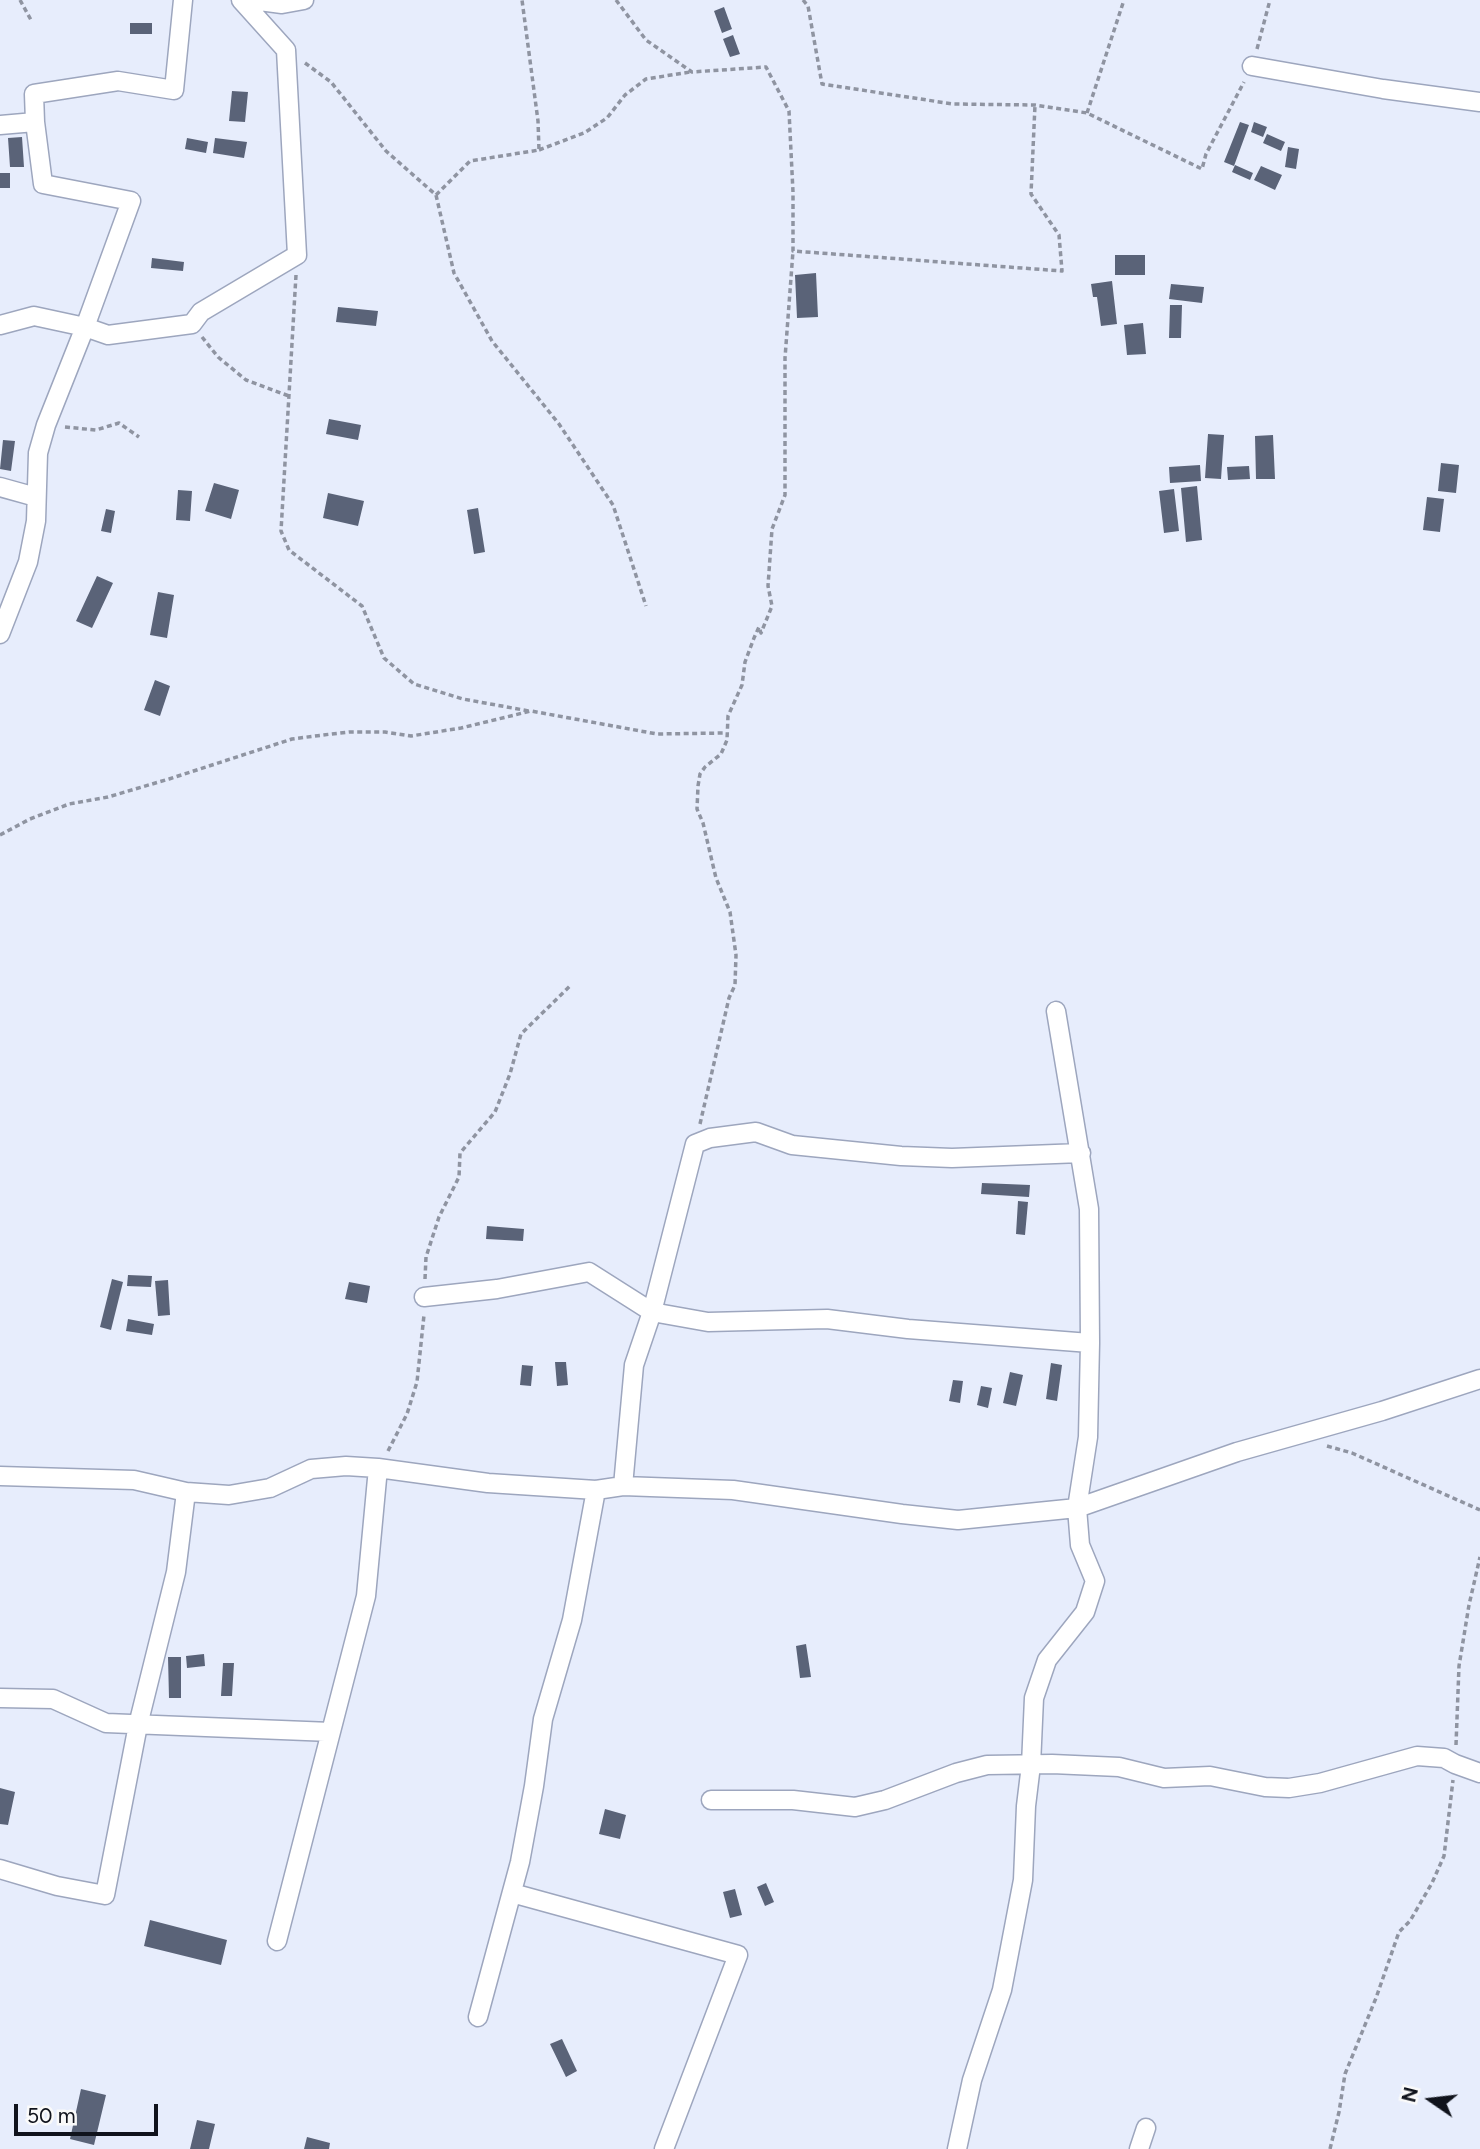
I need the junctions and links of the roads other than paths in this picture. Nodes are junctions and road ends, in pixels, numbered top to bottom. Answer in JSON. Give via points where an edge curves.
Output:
{"nodes":[{"id":1,"x":184,"y":0,"type":"edge"},
{"id":2,"x":240,"y":0,"type":"edge"},
{"id":3,"x":252,"y":0,"type":"edge"},
{"id":4,"x":304,"y":0,"type":"edge"},
{"id":5,"x":1252,"y":66,"type":"road end"},
{"id":6,"x":1480,"y":102,"type":"edge"},
{"id":7,"x":35,"y":122,"type":"junction"},
{"id":8,"x":0,"y":125,"type":"edge"},
{"id":9,"x":0,"y":324,"type":"edge"},
{"id":10,"x":85,"y":327,"type":"junction"},
{"id":11,"x":0,"y":487,"type":"edge"},
{"id":12,"x":36,"y":497,"type":"junction"},
{"id":13,"x":0,"y":634,"type":"edge"},
{"id":14,"x":1056,"y":1011,"type":"dead end"},
{"id":15,"x":1081,"y":1153,"type":"junction"},
{"id":16,"x":424,"y":1297,"type":"road end"},
{"id":17,"x":652,"y":1312,"type":"junction"},
{"id":18,"x":1090,"y":1343,"type":"junction"},
{"id":19,"x":1480,"y":1379,"type":"edge"},
{"id":20,"x":378,"y":1468,"type":"junction"},
{"id":21,"x":0,"y":1476,"type":"edge"},
{"id":22,"x":623,"y":1486,"type":"junction"},
{"id":23,"x":596,"y":1490,"type":"junction"},
{"id":24,"x":186,"y":1492,"type":"junction"},
{"id":25,"x":1077,"y":1508,"type":"junction"},
{"id":26,"x":0,"y":1698,"type":"edge"},
{"id":27,"x":138,"y":1725,"type":"junction"},
{"id":28,"x":331,"y":1732,"type":"junction"},
{"id":29,"x":1031,"y":1765,"type":"junction"},
{"id":30,"x":1480,"y":1773,"type":"edge"},
{"id":31,"x":711,"y":1800,"type":"dead end"},
{"id":32,"x":0,"y":1869,"type":"edge"},
{"id":33,"x":512,"y":1893,"type":"junction"},
{"id":34,"x":277,"y":1941,"type":"dead end"},
{"id":35,"x":478,"y":2017,"type":"dead end"},
{"id":36,"x":1146,"y":2128,"type":"dead end"},
{"id":37,"x":664,"y":2149,"type":"edge"},
{"id":38,"x":957,"y":2149,"type":"edge"},
{"id":39,"x":1139,"y":2149,"type":"edge"}],
"edges":[{"from":1,"to":7,"type":"street","via":[[174,90],[118,81],[46,90],[34,94]]},
{"from":2,"to":10,"type":"street","via":[[286,50],[297,255],[201,312],[192,324],[108,335]]},
{"from":3,"to":4,"type":"street","via":[[282,4]]},
{"from":5,"to":6,"type":"street"},
{"from":7,"to":8,"type":"street"},
{"from":7,"to":10,"type":"street","via":[[43,184],[131,201]]},
{"from":9,"to":10,"type":"street","via":[[34,316]]},
{"from":10,"to":12,"type":"street","via":[[46,425],[38,453]]},
{"from":11,"to":12,"type":"street"},
{"from":12,"to":13,"type":"street","via":[[27,562]]},
{"from":14,"to":15,"type":"street"},
{"from":15,"to":17,"type":"street","via":[[901,1156],[792,1144],[757,1132],[710,1138],[695,1144]]},
{"from":15,"to":18,"type":"street","via":[[1090,1209]]},
{"from":16,"to":17,"type":"street","via":[[589,1272]]},
{"from":17,"to":18,"type":"street","via":[[708,1322],[827,1319]]},
{"from":17,"to":22,"type":"street","via":[[634,1365]]},
{"from":18,"to":25,"type":"street","via":[[1088,1437]]},
{"from":19,"to":25,"type":"street","via":[[1237,1452]]},
{"from":20,"to":23,"type":"street","via":[[488,1483]]},
{"from":20,"to":24,"type":"street","via":[[311,1469],[270,1488],[229,1495]]},
{"from":20,"to":28,"type":"street","via":[[366,1596]]},
{"from":21,"to":24,"type":"street","via":[[134,1480]]},
{"from":22,"to":23,"type":"street"},
{"from":22,"to":25,"type":"street","via":[[733,1490],[958,1520]]},
{"from":23,"to":33,"type":"street","via":[[572,1620],[542,1718],[534,1786]]},
{"from":24,"to":27,"type":"street","via":[[176,1572]]},
{"from":25,"to":29,"type":"street","via":[[1080,1545],[1095,1581],[1085,1612],[1047,1660],[1034,1698]]},
{"from":26,"to":27,"type":"street","via":[[53,1699],[106,1723]]},
{"from":27,"to":28,"type":"street"},
{"from":27,"to":32,"type":"street","via":[[105,1895]]},
{"from":28,"to":34,"type":"street"},
{"from":29,"to":30,"type":"street","via":[[1119,1768],[1164,1778],[1210,1776],[1289,1788],[1417,1756],[1435,1756]]},
{"from":29,"to":31,"type":"street","via":[[987,1765],[855,1807],[793,1800]]},
{"from":29,"to":38,"type":"street","via":[[1023,1880],[1002,1990],[972,2080]]},
{"from":33,"to":35,"type":"street"},
{"from":33,"to":37,"type":"street","via":[[738,1955]]},
{"from":36,"to":39,"type":"street"}]}
